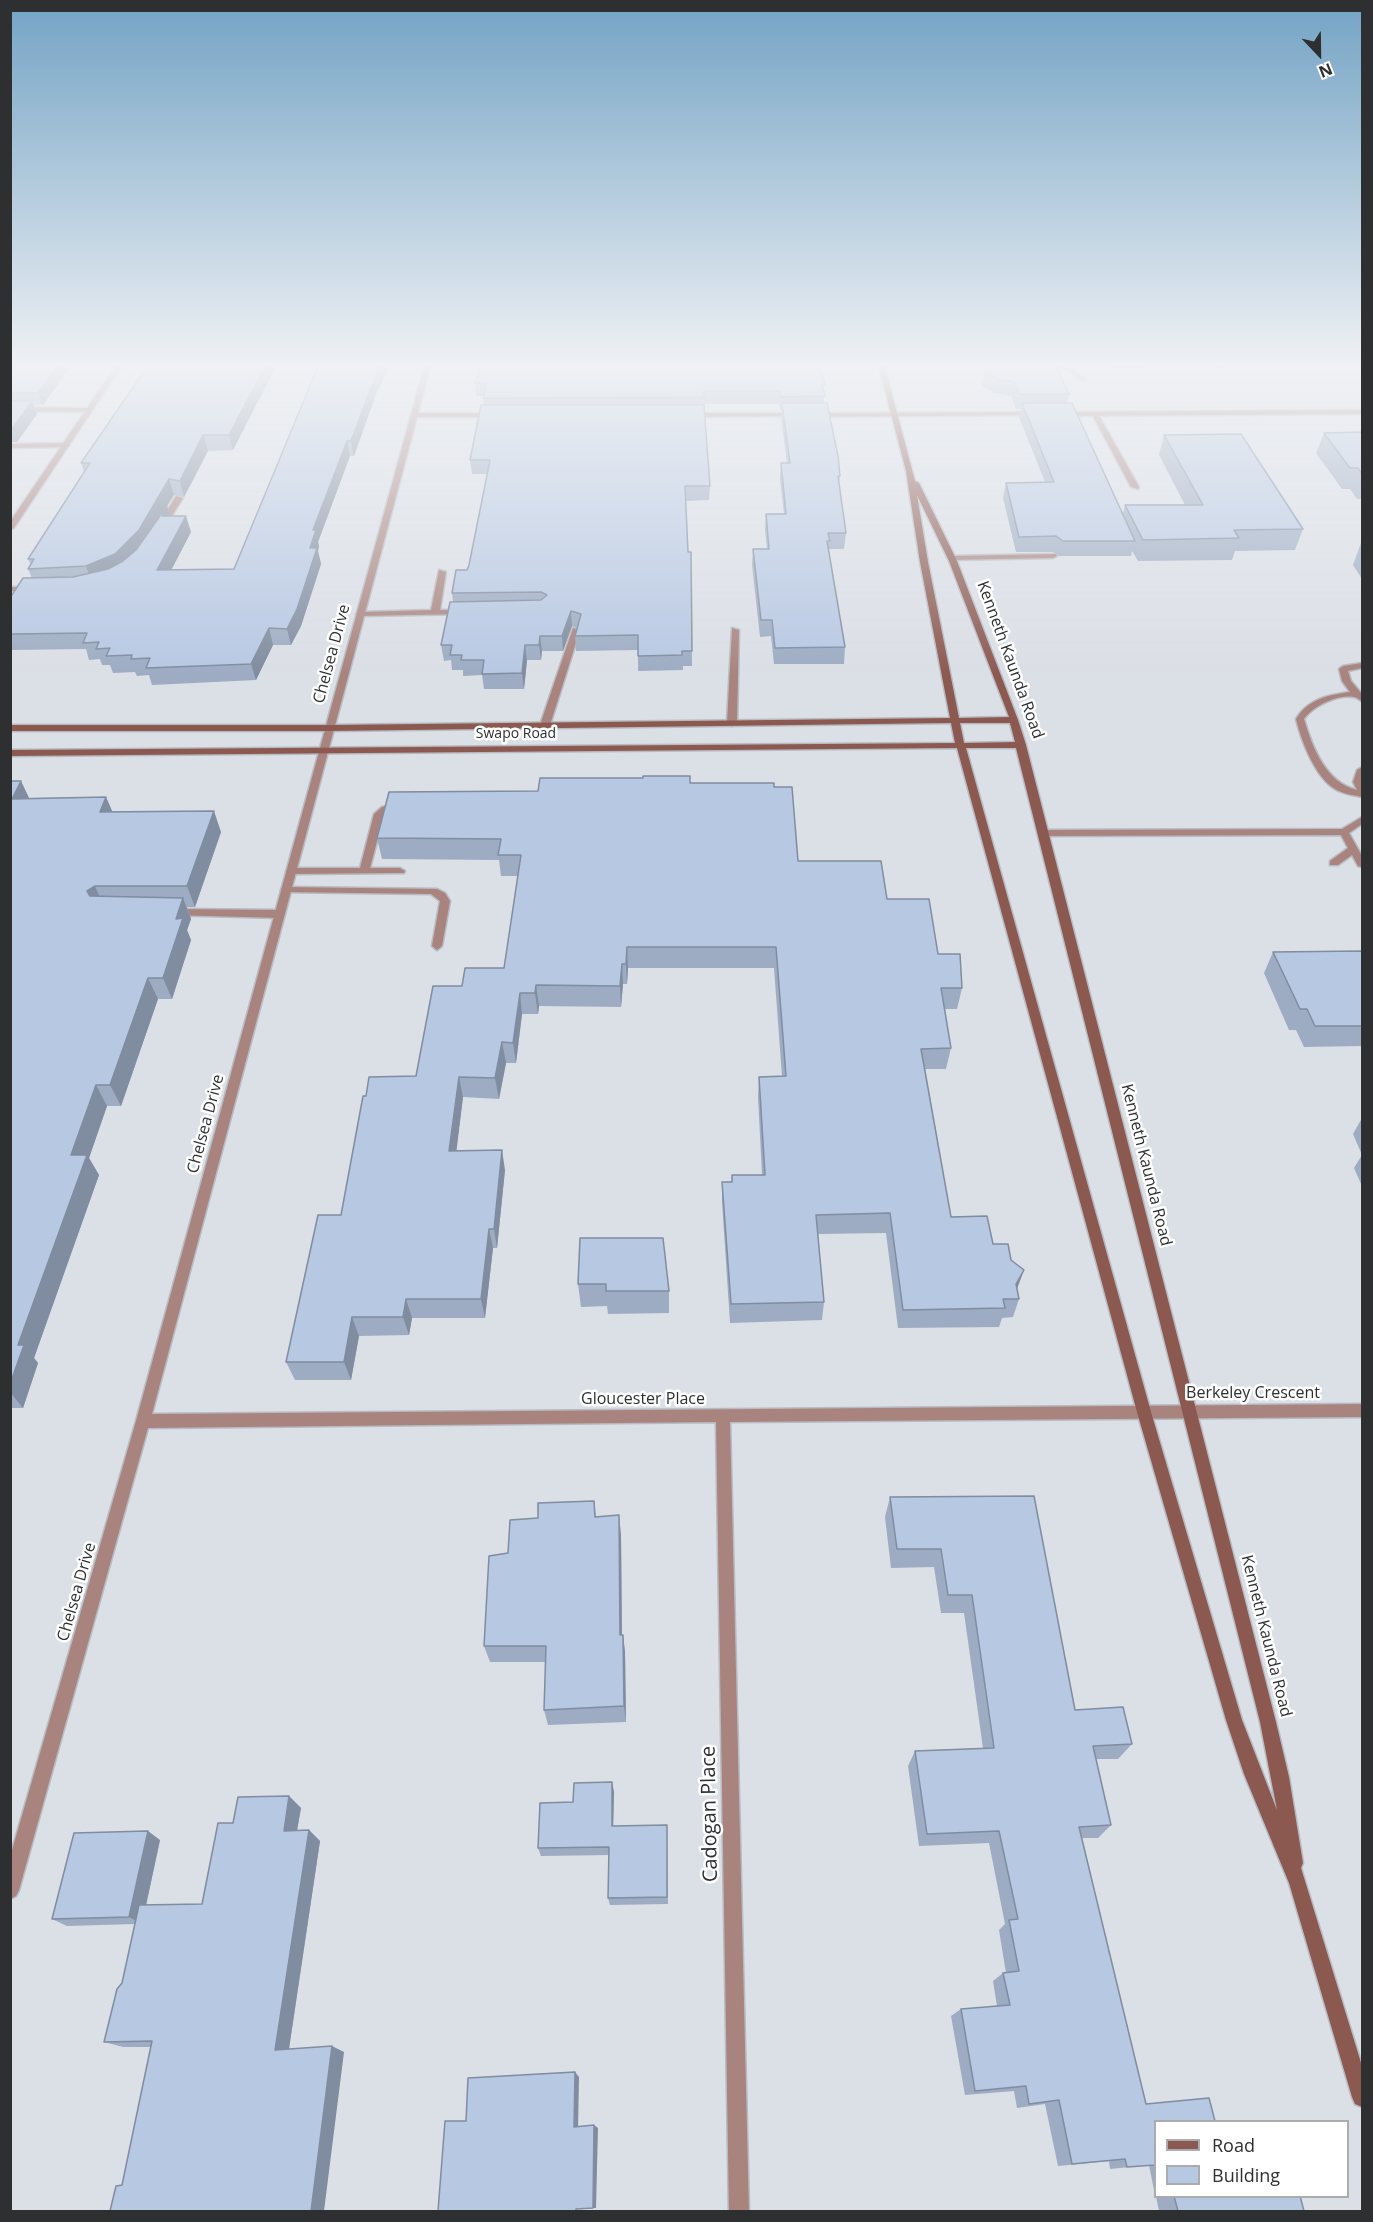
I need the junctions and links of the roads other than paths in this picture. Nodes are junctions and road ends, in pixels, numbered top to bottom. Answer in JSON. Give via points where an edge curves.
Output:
{"nodes":[{"id":1,"x":52,"y":468,"type":"edge"},
{"id":2,"x":399,"y":468,"type":"edge"},
{"id":3,"x":909,"y":468,"type":"edge"},
{"id":4,"x":1124,"y":468,"type":"edge"},
{"id":5,"x":910,"y":471,"type":"junction"},
{"id":6,"x":1135,"y":487,"type":"dead end"},
{"id":7,"x":179,"y":498,"type":"edge"},
{"id":8,"x":12,"y":525,"type":"edge"},
{"id":9,"x":154,"y":537,"type":"edge"},
{"id":10,"x":1053,"y":556,"type":"edge"},
{"id":11,"x":951,"y":558,"type":"junction"},
{"id":12,"x":442,"y":572,"type":"dead end"},
{"id":13,"x":10,"y":589,"type":"edge"},
{"id":14,"x":46,"y":589,"type":"edge"},
{"id":15,"x":471,"y":612,"type":"edge"},
{"id":16,"x":435,"y":613,"type":"junction"},
{"id":17,"x":360,"y":614,"type":"junction"},
{"id":18,"x":576,"y":630,"type":"edge"},
{"id":19,"x":735,"y":630,"type":"dead end"},
{"id":20,"x":1362,"y":666,"type":"edge"},
{"id":21,"x":1359,"y":696,"type":"edge"},
{"id":22,"x":955,"y":720,"type":"junction"},
{"id":23,"x":1014,"y":720,"type":"junction"},
{"id":24,"x":732,"y":723,"type":"junction"},
{"id":25,"x":545,"y":725,"type":"junction"},
{"id":26,"x":10,"y":728,"type":"edge"},
{"id":27,"x":329,"y":728,"type":"junction"},
{"id":28,"x":960,"y":744,"type":"junction"},
{"id":29,"x":1021,"y":745,"type":"junction"},
{"id":30,"x":324,"y":749,"type":"junction"},
{"id":31,"x":10,"y":753,"type":"edge"},
{"id":32,"x":1362,"y":770,"type":"edge"},
{"id":33,"x":1362,"y":792,"type":"edge"},
{"id":34,"x":407,"y":807,"type":"edge"},
{"id":35,"x":1362,"y":820,"type":"edge"},
{"id":36,"x":1344,"y":832,"type":"junction"},
{"id":37,"x":1043,"y":833,"type":"junction"},
{"id":38,"x":1354,"y":849,"type":"junction"},
{"id":39,"x":1334,"y":863,"type":"dead end"},
{"id":40,"x":1362,"y":864,"type":"edge"},
{"id":41,"x":291,"y":871,"type":"junction"},
{"id":42,"x":364,"y":871,"type":"junction"},
{"id":43,"x":400,"y":871,"type":"dead end"},
{"id":44,"x":286,"y":890,"type":"junction"},
{"id":45,"x":162,"y":914,"type":"edge"},
{"id":46,"x":280,"y":914,"type":"junction"},
{"id":47,"x":436,"y":946,"type":"dead end"},
{"id":48,"x":1362,"y":1410,"type":"edge"},
{"id":49,"x":1189,"y":1411,"type":"junction"},
{"id":50,"x":1144,"y":1412,"type":"junction"},
{"id":51,"x":723,"y":1416,"type":"junction"},
{"id":52,"x":143,"y":1421,"type":"junction"},
{"id":53,"x":1298,"y":1883,"type":"junction"},
{"id":54,"x":10,"y":1890,"type":"edge"},
{"id":55,"x":1362,"y":2097,"type":"edge"},
{"id":56,"x":739,"y":2211,"type":"edge"}],
"edges":[{"from":1,"to":8,"type":"street"},
{"from":2,"to":17,"type":"street","name":"Chelsea Drive"},
{"from":3,"to":5,"type":"main road","name":"Kenneth Kaunda Road"},
{"from":4,"to":6,"type":"street"},
{"from":5,"to":11,"type":"main road","name":"Kenneth Kaunda Road"},
{"from":5,"to":22,"type":"main road","name":"Kenneth Kaunda Road"},
{"from":7,"to":9,"type":"street"},
{"from":10,"to":11,"type":"street"},
{"from":11,"to":23,"type":"main road","name":"Kenneth Kaunda Road"},
{"from":12,"to":16,"type":"street"},
{"from":13,"to":14,"type":"street"},
{"from":15,"to":16,"type":"street"},
{"from":16,"to":17,"type":"street"},
{"from":17,"to":27,"type":"street","name":"Chelsea Drive"},
{"from":18,"to":25,"type":"street"},
{"from":19,"to":24,"type":"street"},
{"from":20,"to":21,"type":"street","via":[[1343,669],[1344,677]]},
{"from":21,"to":33,"type":"street","via":[[1319,702],[1300,719],[1329,780],[1341,788]]},
{"from":22,"to":23,"type":"main road","name":"Swapo Road"},
{"from":22,"to":24,"type":"main road","name":"Swapo Road"},
{"from":22,"to":28,"type":"main road","name":"Kenneth Kaunda Road"},
{"from":23,"to":29,"type":"main road","name":"Kenneth Kaunda Road"},
{"from":24,"to":25,"type":"main road","name":"Swapo Road"},
{"from":25,"to":27,"type":"main road","name":"Swapo Road"},
{"from":26,"to":27,"type":"main road","name":"Swapo Road"},
{"from":27,"to":30,"type":"street","name":"Chelsea Drive"},
{"from":28,"to":29,"type":"main road","name":"Swapo Road"},
{"from":28,"to":30,"type":"main road","name":"Swapo Road"},
{"from":28,"to":50,"type":"main road","name":"Kenneth Kaunda Road"},
{"from":29,"to":37,"type":"main road","name":"Kenneth Kaunda Road"},
{"from":30,"to":31,"type":"main road","name":"Swapo Road"},
{"from":30,"to":41,"type":"street","name":"Chelsea Drive"},
{"from":32,"to":33,"type":"street","via":[[1358,782]]},
{"from":34,"to":42,"type":"street","via":[[385,809],[379,814]]},
{"from":35,"to":36,"type":"street"},
{"from":36,"to":37,"type":"street"},
{"from":36,"to":38,"type":"street"},
{"from":37,"to":49,"type":"main road","name":"Kenneth Kaunda Road"},
{"from":38,"to":39,"type":"street"},
{"from":38,"to":40,"type":"street"},
{"from":41,"to":42,"type":"street"},
{"from":41,"to":44,"type":"street","name":"Chelsea Drive"},
{"from":42,"to":43,"type":"street"},
{"from":44,"to":46,"type":"street","name":"Chelsea Drive"},
{"from":44,"to":47,"type":"street","via":[[432,891],[445,901]]},
{"from":45,"to":46,"type":"street"},
{"from":46,"to":52,"type":"street","name":"Chelsea Drive"},
{"from":48,"to":49,"type":"street","name":"Berkeley Crescent"},
{"from":49,"to":50,"type":"street","name":"Berkeley Crescent"},
{"from":49,"to":53,"type":"main road","name":"Kenneth Kaunda Road","via":[[1268,1722]]},
{"from":50,"to":51,"type":"street","name":"Gloucester Place"},
{"from":50,"to":53,"type":"main road","name":"Kenneth Kaunda Road","via":[[1234,1720]]},
{"from":51,"to":52,"type":"street","name":"Gloucester Place"},
{"from":51,"to":56,"type":"street","name":"Cadogan Place"},
{"from":52,"to":54,"type":"street","name":"Chelsea Drive"},
{"from":53,"to":55,"type":"main road","name":"Kenneth Kaunda Road"}]}
